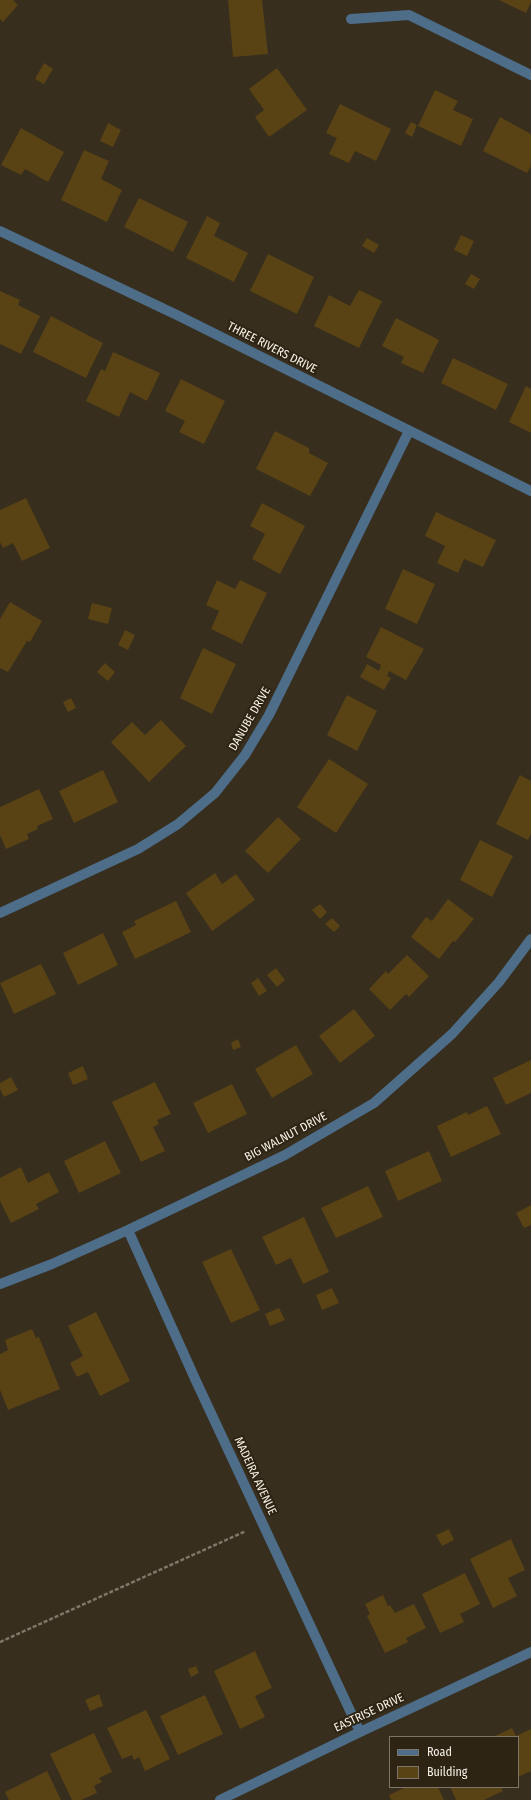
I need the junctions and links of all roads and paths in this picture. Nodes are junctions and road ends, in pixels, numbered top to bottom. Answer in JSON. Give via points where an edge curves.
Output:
{"nodes":[{"id":1,"x":351,"y":19,"type":"dead end"},
{"id":2,"x":531,"y":75,"type":"edge"},
{"id":3,"x":0,"y":231,"type":"edge"},
{"id":4,"x":409,"y":431,"type":"junction"},
{"id":5,"x":531,"y":490,"type":"edge"},
{"id":6,"x":0,"y":913,"type":"edge"},
{"id":7,"x":531,"y":939,"type":"edge"},
{"id":8,"x":128,"y":1230,"type":"junction"},
{"id":9,"x":0,"y":1284,"type":"edge"},
{"id":10,"x":263,"y":1523,"type":"junction"},
{"id":11,"x":0,"y":1642,"type":"edge"},
{"id":12,"x":531,"y":1652,"type":"edge"},
{"id":13,"x":360,"y":1732,"type":"junction"},
{"id":14,"x":220,"y":1800,"type":"edge"}],
"edges":[{"from":1,"to":2,"type":"street","via":[[409,15]]},
{"from":3,"to":4,"type":"street","name":"THREE RIVERS DRIVE","via":[[179,316]]},
{"from":4,"to":5,"type":"street","name":"THREE RIVERS DRIVE"},
{"from":4,"to":6,"type":"street","name":"DANUBE DRIVE","via":[[269,715],[245,755],[215,793],[178,824],[138,849]]},
{"from":7,"to":8,"type":"street","name":"BIG WALNUT DRIVE","via":[[499,982],[452,1034],[374,1102],[285,1155]]},
{"from":8,"to":9,"type":"street","name":"BIG WALNUT DRIVE"},
{"from":8,"to":10,"type":"street","name":"MADEIRA AVENUE"},
{"from":10,"to":11,"type":"path"},
{"from":10,"to":13,"type":"street","name":"MADEIRA AVENUE"},
{"from":12,"to":13,"type":"street","name":"EASTRISE DRIVE"},
{"from":13,"to":14,"type":"street","name":"EASTRISE DRIVE"}]}
